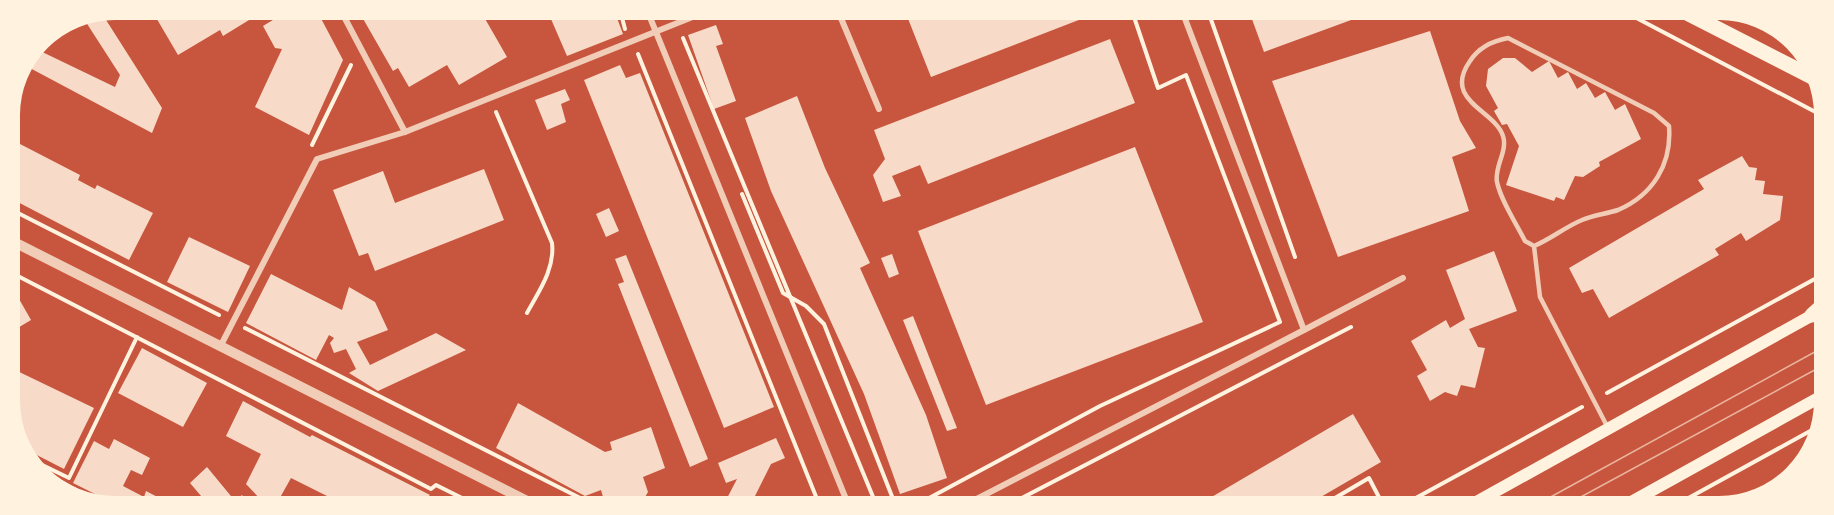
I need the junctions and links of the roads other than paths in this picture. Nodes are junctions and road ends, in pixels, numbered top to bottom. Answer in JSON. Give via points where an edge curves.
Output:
{"nodes":[{"id":1,"x":346,"y":20,"type":"edge"},
{"id":2,"x":651,"y":20,"type":"edge"},
{"id":3,"x":686,"y":20,"type":"edge"},
{"id":4,"x":842,"y":20,"type":"edge"},
{"id":5,"x":1185,"y":20,"type":"edge"},
{"id":6,"x":1700,"y":20,"type":"edge"},
{"id":7,"x":656,"y":31,"type":"junction"},
{"id":8,"x":1806,"y":76,"type":"edge"},
{"id":9,"x":879,"y":109,"type":"dead end"},
{"id":10,"x":405,"y":132,"type":"junction"},
{"id":11,"x":20,"y":245,"type":"edge"},
{"id":12,"x":1534,"y":246,"type":"junction"},
{"id":13,"x":1403,"y":278,"type":"dead end"},
{"id":14,"x":1814,"y":313,"type":"edge"},
{"id":15,"x":1304,"y":330,"type":"junction"},
{"id":16,"x":220,"y":348,"type":"junction"},
{"id":17,"x":1814,"y":400,"type":"edge"},
{"id":18,"x":1609,"y":429,"type":"junction"},
{"id":19,"x":984,"y":495,"type":"edge"},
{"id":20,"x":1489,"y":495,"type":"edge"},
{"id":21,"x":1644,"y":495,"type":"edge"},
{"id":22,"x":516,"y":496,"type":"edge"},
{"id":23,"x":845,"y":496,"type":"edge"}],
"edges":[{"from":1,"to":10,"type":"street"},
{"from":2,"to":7,"type":"street"},
{"from":3,"to":7,"type":"street"},
{"from":4,"to":9,"type":"street"},
{"from":5,"to":15,"type":"street"},
{"from":6,"to":8,"type":"main road"},
{"from":7,"to":10,"type":"street"},
{"from":7,"to":23,"type":"street"},
{"from":10,"to":16,"type":"street","via":[[317,159]]},
{"from":11,"to":16,"type":"street"},
{"from":12,"to":12,"type":"lane","via":[[1525,240],[1497,181],[1503,135],[1472,105],[1463,88],[1464,70],[1476,51],[1495,40],[1508,38],[1654,113],[1669,126],[1665,163],[1655,183],[1643,195],[1618,210],[1584,219]]},
{"from":12,"to":18,"type":"lane","via":[[1540,297]]},
{"from":13,"to":15,"type":"street"},
{"from":14,"to":18,"type":"main road"},
{"from":15,"to":19,"type":"street"},
{"from":16,"to":22,"type":"street"},
{"from":17,"to":21,"type":"main road"},
{"from":18,"to":20,"type":"main road"}]}
